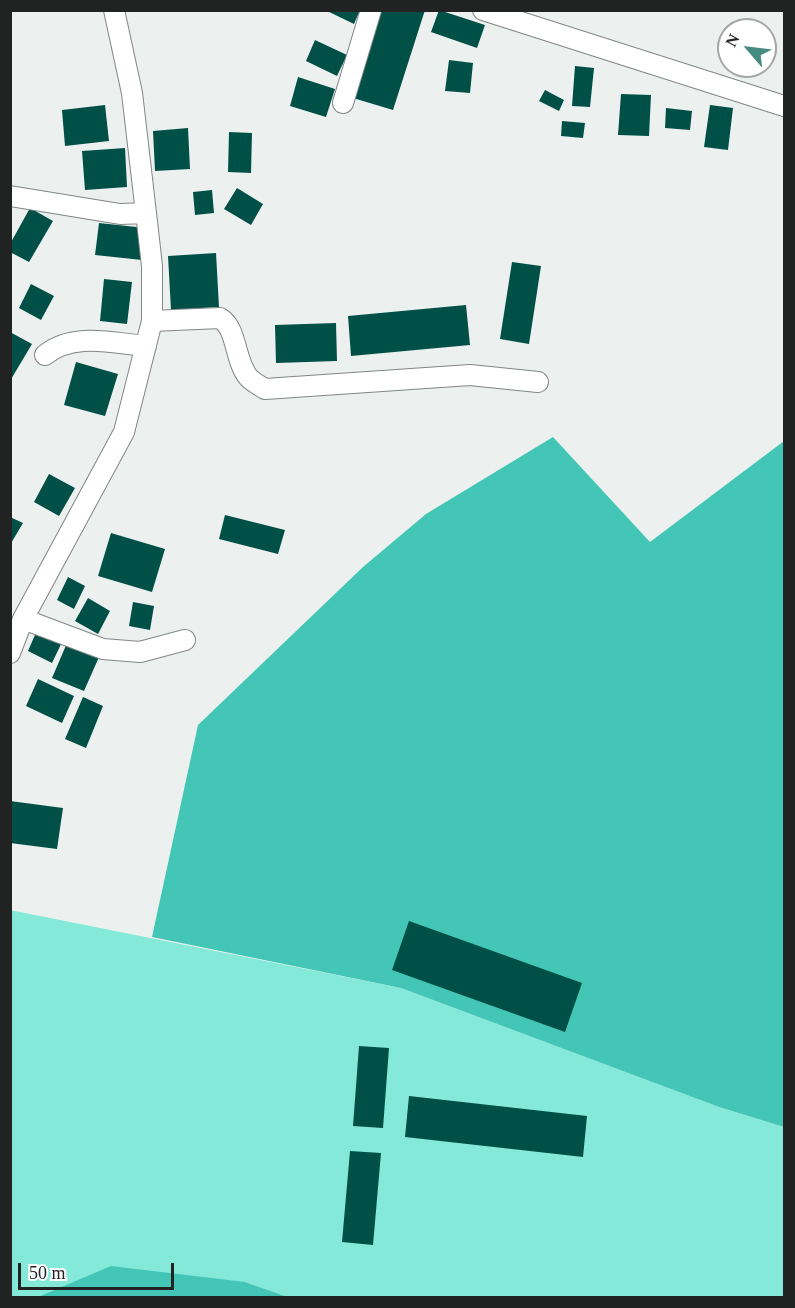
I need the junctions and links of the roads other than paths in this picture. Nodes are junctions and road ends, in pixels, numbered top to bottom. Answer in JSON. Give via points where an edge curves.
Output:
{"nodes":[{"id":1,"x":114,"y":10,"type":"edge"},
{"id":2,"x":371,"y":10,"type":"edge"},
{"id":3,"x":483,"y":10,"type":"edge"},
{"id":4,"x":344,"y":103,"type":"dead end"},
{"id":5,"x":784,"y":106,"type":"edge"},
{"id":6,"x":10,"y":196,"type":"edge"},
{"id":7,"x":146,"y":213,"type":"junction"},
{"id":8,"x":152,"y":321,"type":"junction"},
{"id":9,"x":146,"y":345,"type":"junction"},
{"id":10,"x":45,"y":354,"type":"dead end"},
{"id":11,"x":538,"y":382,"type":"dead end"},
{"id":12,"x":23,"y":619,"type":"junction"},
{"id":13,"x":185,"y":640,"type":"dead end"},
{"id":14,"x":10,"y":653,"type":"edge"}],
"edges":[{"from":1,"to":7,"type":"street","via":[[132,93]]},
{"from":2,"to":4,"type":"street"},
{"from":3,"to":5,"type":"street"},
{"from":6,"to":7,"type":"street","via":[[120,214]]},
{"from":7,"to":8,"type":"street","via":[[152,266]]},
{"from":8,"to":9,"type":"street"},
{"from":8,"to":11,"type":"street","via":[[220,318],[229,323],[249,378],[265,389],[470,375]]},
{"from":9,"to":10,"type":"street","via":[[81,340],[57,345]]},
{"from":9,"to":12,"type":"street","via":[[124,432]]},
{"from":12,"to":13,"type":"street","via":[[103,649],[140,652]]},
{"from":12,"to":14,"type":"street"}]}
